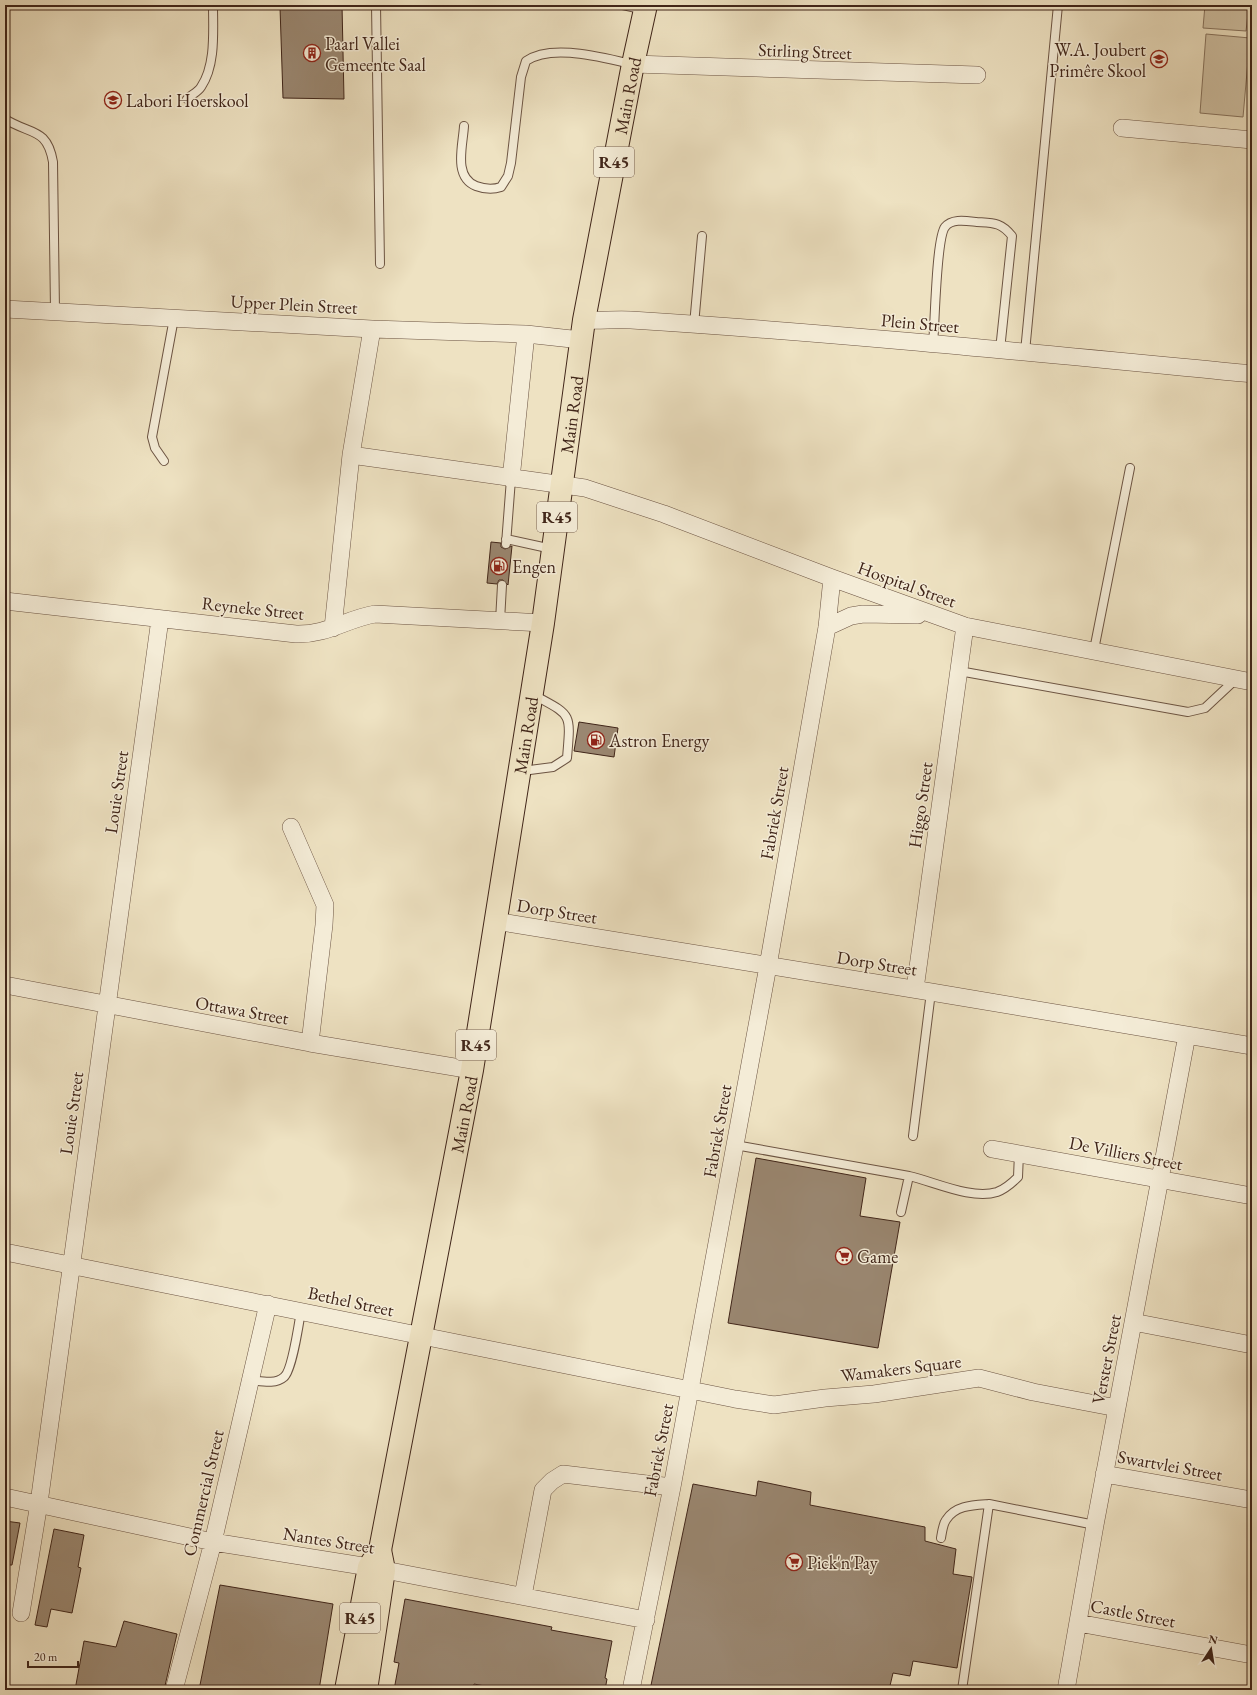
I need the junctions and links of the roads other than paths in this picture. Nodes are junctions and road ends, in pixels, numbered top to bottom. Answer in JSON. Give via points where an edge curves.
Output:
{"nodes":[{"id":1,"x":213,"y":5,"type":"edge"},
{"id":2,"x":376,"y":5,"type":"edge"},
{"id":3,"x":623,"y":5,"type":"edge"},
{"id":4,"x":1058,"y":5,"type":"edge"},
{"id":5,"x":646,"y":7,"type":"edge"},
{"id":6,"x":632,"y":64,"type":"junction"},
{"id":7,"x":977,"y":75,"type":"dead end"},
{"id":8,"x":187,"y":99,"type":"dead end"},
{"id":9,"x":5,"y":119,"type":"edge"},
{"id":10,"x":464,"y":126,"type":"dead end"},
{"id":11,"x":1122,"y":128,"type":"dead end"},
{"id":12,"x":1252,"y":140,"type":"edge"},
{"id":13,"x":702,"y":236,"type":"dead end"},
{"id":14,"x":380,"y":264,"type":"dead end"},
{"id":15,"x":55,"y":311,"type":"junction"},
{"id":16,"x":5,"y":312,"type":"edge"},
{"id":17,"x":174,"y":318,"type":"junction"},
{"id":18,"x":694,"y":325,"type":"junction"},
{"id":19,"x":372,"y":329,"type":"junction"},
{"id":20,"x":583,"y":330,"type":"junction"},
{"id":21,"x":526,"y":334,"type":"junction"},
{"id":22,"x":933,"y":344,"type":"junction"},
{"id":23,"x":1000,"y":350,"type":"junction"},
{"id":24,"x":1025,"y":352,"type":"junction"},
{"id":25,"x":1252,"y":374,"type":"edge"},
{"id":26,"x":351,"y":455,"type":"junction"},
{"id":27,"x":164,"y":461,"type":"dead end"},
{"id":28,"x":1130,"y":468,"type":"dead end"},
{"id":29,"x":511,"y":478,"type":"junction"},
{"id":30,"x":561,"y":484,"type":"junction"},
{"id":31,"x":553,"y":549,"type":"junction"},
{"id":32,"x":832,"y":578,"type":"junction"},
{"id":33,"x":502,"y":585,"type":"dead end"},
{"id":34,"x":5,"y":601,"type":"edge"},
{"id":35,"x":934,"y":615,"type":"junction"},
{"id":36,"x":160,"y":619,"type":"junction"},
{"id":37,"x":500,"y":621,"type":"junction"},
{"id":38,"x":543,"y":623,"type":"junction"},
{"id":39,"x":965,"y":626,"type":"junction"},
{"id":40,"x":827,"y":627,"type":"junction"},
{"id":41,"x":333,"y":628,"type":"junction"},
{"id":42,"x":1094,"y":650,"type":"junction"},
{"id":43,"x":959,"y":670,"type":"junction"},
{"id":44,"x":1244,"y":680,"type":"edge"},
{"id":45,"x":532,"y":693,"type":"junction"},
{"id":46,"x":519,"y":771,"type":"junction"},
{"id":47,"x":291,"y":826,"type":"dead end"},
{"id":48,"x":495,"y":921,"type":"junction"},
{"id":49,"x":768,"y":966,"type":"junction"},
{"id":50,"x":5,"y":985,"type":"edge"},
{"id":51,"x":923,"y":990,"type":"junction"},
{"id":52,"x":107,"y":1006,"type":"junction"},
{"id":53,"x":1187,"y":1035,"type":"junction"},
{"id":54,"x":310,"y":1043,"type":"junction"},
{"id":55,"x":1252,"y":1046,"type":"edge"},
{"id":56,"x":472,"y":1070,"type":"junction"},
{"id":57,"x":913,"y":1136,"type":"dead end"},
{"id":58,"x":735,"y":1145,"type":"junction"},
{"id":59,"x":992,"y":1149,"type":"dead end"},
{"id":60,"x":1019,"y":1153,"type":"junction"},
{"id":61,"x":909,"y":1176,"type":"junction"},
{"id":62,"x":1160,"y":1180,"type":"junction"},
{"id":63,"x":1252,"y":1196,"type":"edge"},
{"id":64,"x":902,"y":1212,"type":"dead end"},
{"id":65,"x":5,"y":1252,"type":"edge"},
{"id":66,"x":70,"y":1264,"type":"junction"},
{"id":67,"x":268,"y":1304,"type":"junction"},
{"id":68,"x":301,"y":1311,"type":"junction"},
{"id":69,"x":1133,"y":1322,"type":"junction"},
{"id":70,"x":421,"y":1335,"type":"junction"},
{"id":71,"x":1252,"y":1345,"type":"edge"},
{"id":72,"x":250,"y":1380,"type":"junction"},
{"id":73,"x":690,"y":1389,"type":"junction"},
{"id":74,"x":1117,"y":1408,"type":"junction"},
{"id":75,"x":1104,"y":1474,"type":"junction"},
{"id":76,"x":672,"y":1487,"type":"junction"},
{"id":77,"x":5,"y":1497,"type":"edge"},
{"id":78,"x":1252,"y":1500,"type":"edge"},
{"id":79,"x":39,"y":1503,"type":"junction"},
{"id":80,"x":989,"y":1504,"type":"junction"},
{"id":81,"x":1095,"y":1525,"type":"junction"},
{"id":82,"x":941,"y":1538,"type":"dead end"},
{"id":83,"x":213,"y":1542,"type":"junction"},
{"id":84,"x":378,"y":1562,"type":"junction"},
{"id":85,"x":523,"y":1596,"type":"junction"},
{"id":86,"x":21,"y":1613,"type":"dead end"},
{"id":87,"x":646,"y":1620,"type":"junction"},
{"id":88,"x":1078,"y":1623,"type":"junction"},
{"id":89,"x":1252,"y":1655,"type":"edge"},
{"id":90,"x":174,"y":1690,"type":"edge"},
{"id":91,"x":346,"y":1690,"type":"edge"},
{"id":92,"x":366,"y":1690,"type":"edge"},
{"id":93,"x":631,"y":1690,"type":"edge"},
{"id":94,"x":962,"y":1690,"type":"edge"},
{"id":95,"x":1066,"y":1690,"type":"edge"}],
"edges":[{"from":1,"to":8,"type":"lane","via":[[208,74],[200,88]]},
{"from":2,"to":14,"type":"lane"},
{"from":3,"to":5,"type":"lane"},
{"from":4,"to":24,"type":"lane"},
{"from":5,"to":6,"type":"main road","name":"Main Road","number":"R45"},
{"from":6,"to":7,"type":"street","name":"Stirling Street"},
{"from":6,"to":10,"type":"lane","via":[[592,55],[560,53],[540,54],[526,61],[521,77],[511,163],[508,176],[500,187],[481,188],[466,180],[461,163]]},
{"from":6,"to":20,"type":"main road","name":"Main Road","number":"R45"},
{"from":9,"to":15,"type":"lane","via":[[42,137],[51,148]]},
{"from":11,"to":12,"type":"street"},
{"from":13,"to":18,"type":"lane"},
{"from":15,"to":16,"type":"street","name":"Upper Plein Street"},
{"from":15,"to":17,"type":"street","name":"Upper Plein Street"},
{"from":17,"to":19,"type":"street","name":"Upper Plein Street"},
{"from":17,"to":27,"type":"lane","via":[[152,437],[155,448]]},
{"from":18,"to":20,"type":"street","name":"Plein Street","via":[[630,320]]},
{"from":18,"to":22,"type":"street","name":"Plein Street"},
{"from":19,"to":21,"type":"street","name":"Upper Plein Street"},
{"from":19,"to":26,"type":"street"},
{"from":20,"to":21,"type":"street","name":"Upper Plein Street"},
{"from":20,"to":30,"type":"main road","name":"Main Road","number":"R45"},
{"from":21,"to":29,"type":"street"},
{"from":22,"to":23,"type":"street","name":"Plein Street"},
{"from":22,"to":23,"type":"lane","via":[[940,244],[945,227],[955,221],[995,223],[1005,227],[1012,236]]},
{"from":23,"to":24,"type":"street","name":"Plein Street"},
{"from":24,"to":25,"type":"street","name":"Plein Street"},
{"from":26,"to":29,"type":"street","name":"Hospital Street"},
{"from":26,"to":41,"type":"street"},
{"from":28,"to":42,"type":"lane"},
{"from":29,"to":30,"type":"street","name":"Hospital Street"},
{"from":29,"to":31,"type":"lane","via":[[506,542]]},
{"from":30,"to":31,"type":"main road","name":"Main Road","number":"R45"},
{"from":30,"to":32,"type":"street","name":"Hospital Street","via":[[585,488],[664,514]]},
{"from":31,"to":38,"type":"main road","name":"Main Road","number":"R45"},
{"from":32,"to":35,"type":"street","name":"Hospital Street"},
{"from":32,"to":40,"type":"street","name":"Fabriek Street"},
{"from":33,"to":37,"type":"lane"},
{"from":34,"to":36,"type":"street","name":"Reyneke Street"},
{"from":35,"to":39,"type":"street","name":"Hospital Street"},
{"from":35,"to":40,"type":"street","via":[[863,614],[851,616]]},
{"from":36,"to":41,"type":"street","name":"Reyneke Street","via":[[296,634],[320,633]]},
{"from":36,"to":52,"type":"street","name":"Louie Street"},
{"from":37,"to":38,"type":"street","name":"Reyneke Street"},
{"from":37,"to":41,"type":"street","name":"Reyneke Street","via":[[375,614],[361,616]]},
{"from":38,"to":45,"type":"main road","name":"Main Road","number":"R45"},
{"from":39,"to":42,"type":"street","name":"Hospital Street"},
{"from":39,"to":43,"type":"street","name":"Higgo Street"},
{"from":40,"to":49,"type":"street","name":"Fabriek Street"},
{"from":42,"to":44,"type":"street","name":"Hospital Street"},
{"from":43,"to":44,"type":"lane","via":[[1188,712],[1205,708]]},
{"from":43,"to":51,"type":"street","name":"Higgo Street"},
{"from":45,"to":46,"type":"main road","name":"Main Road","number":"R45"},
{"from":45,"to":46,"type":"lane","via":[[567,716],[570,725],[567,758],[553,767]]},
{"from":46,"to":48,"type":"main road","name":"Main Road","number":"R45"},
{"from":47,"to":54,"type":"street","via":[[325,905]]},
{"from":48,"to":49,"type":"street","name":"Dorp Street"},
{"from":48,"to":56,"type":"main road","name":"Main Road","number":"R45"},
{"from":49,"to":51,"type":"street","name":"Dorp Street"},
{"from":49,"to":58,"type":"street","name":"Fabriek Street"},
{"from":50,"to":52,"type":"street","name":"Ottawa Street"},
{"from":51,"to":53,"type":"street","name":"Dorp Street"},
{"from":51,"to":57,"type":"lane"},
{"from":52,"to":54,"type":"street","name":"Ottawa Street"},
{"from":52,"to":66,"type":"street","name":"Louie Street"},
{"from":53,"to":55,"type":"street","name":"Dorp Street"},
{"from":53,"to":62,"type":"street","name":"Verster Street"},
{"from":54,"to":56,"type":"street","name":"Ottawa Street"},
{"from":56,"to":70,"type":"main road","name":"Main Road","number":"R45"},
{"from":58,"to":61,"type":"lane"},
{"from":58,"to":73,"type":"street","name":"Fabriek Street"},
{"from":59,"to":60,"type":"street","name":"De Villiers Street"},
{"from":60,"to":61,"type":"lane","via":[[1018,1178],[997,1192],[967,1193]]},
{"from":60,"to":62,"type":"street","name":"De Villiers Street"},
{"from":61,"to":64,"type":"lane"},
{"from":62,"to":63,"type":"street","name":"De Villiers Street"},
{"from":62,"to":69,"type":"street","name":"Verster Street"},
{"from":65,"to":66,"type":"street","name":"Bethel Street"},
{"from":66,"to":67,"type":"street","name":"Bethel Street"},
{"from":66,"to":79,"type":"street","name":"Louie Street"},
{"from":67,"to":68,"type":"street","name":"Bethel Street"},
{"from":67,"to":72,"type":"street","name":"Commercial Street"},
{"from":68,"to":70,"type":"street","name":"Bethel Street"},
{"from":68,"to":72,"type":"lane","via":[[288,1372],[284,1377],[270,1382]]},
{"from":69,"to":71,"type":"street"},
{"from":69,"to":74,"type":"street","name":"Verster Street"},
{"from":70,"to":73,"type":"street","name":"Bethel Street"},
{"from":70,"to":84,"type":"main road","name":"Main Road","number":"R45"},
{"from":72,"to":83,"type":"street","name":"Commercial Street"},
{"from":73,"to":74,"type":"street","name":"Wamakers Square","via":[[774,1405],[874,1394],[979,1378],[1032,1392]]},
{"from":73,"to":76,"type":"street","name":"Fabriek Street"},
{"from":74,"to":75,"type":"street","name":"Verster Street"},
{"from":75,"to":78,"type":"street","name":"Swartvlei Street"},
{"from":75,"to":81,"type":"street","name":"Verster Street"},
{"from":76,"to":85,"type":"street","via":[[563,1474],[552,1481],[543,1490]]},
{"from":76,"to":87,"type":"street","name":"Fabriek Street"},
{"from":77,"to":79,"type":"street","name":"Nantes Street"},
{"from":79,"to":83,"type":"street","name":"Nantes Street"},
{"from":79,"to":86,"type":"street","name":"Louie Street"},
{"from":80,"to":81,"type":"lane"},
{"from":80,"to":82,"type":"lane","via":[[956,1510],[946,1520]]},
{"from":80,"to":94,"type":"lane"},
{"from":81,"to":88,"type":"street","name":"Verster Street"},
{"from":83,"to":84,"type":"street","name":"Nantes Street"},
{"from":83,"to":90,"type":"street","name":"Commercial Street"},
{"from":84,"to":85,"type":"street","name":"Nantes Street"},
{"from":84,"to":91,"type":"main road","number":"R45"},
{"from":84,"to":92,"type":"main road","number":"R45"},
{"from":85,"to":87,"type":"street","name":"Nantes Street"},
{"from":87,"to":93,"type":"street","name":"Fabriek Street"},
{"from":88,"to":89,"type":"street","name":"Castle Street"},
{"from":88,"to":95,"type":"street","name":"Verster Street"}]}
